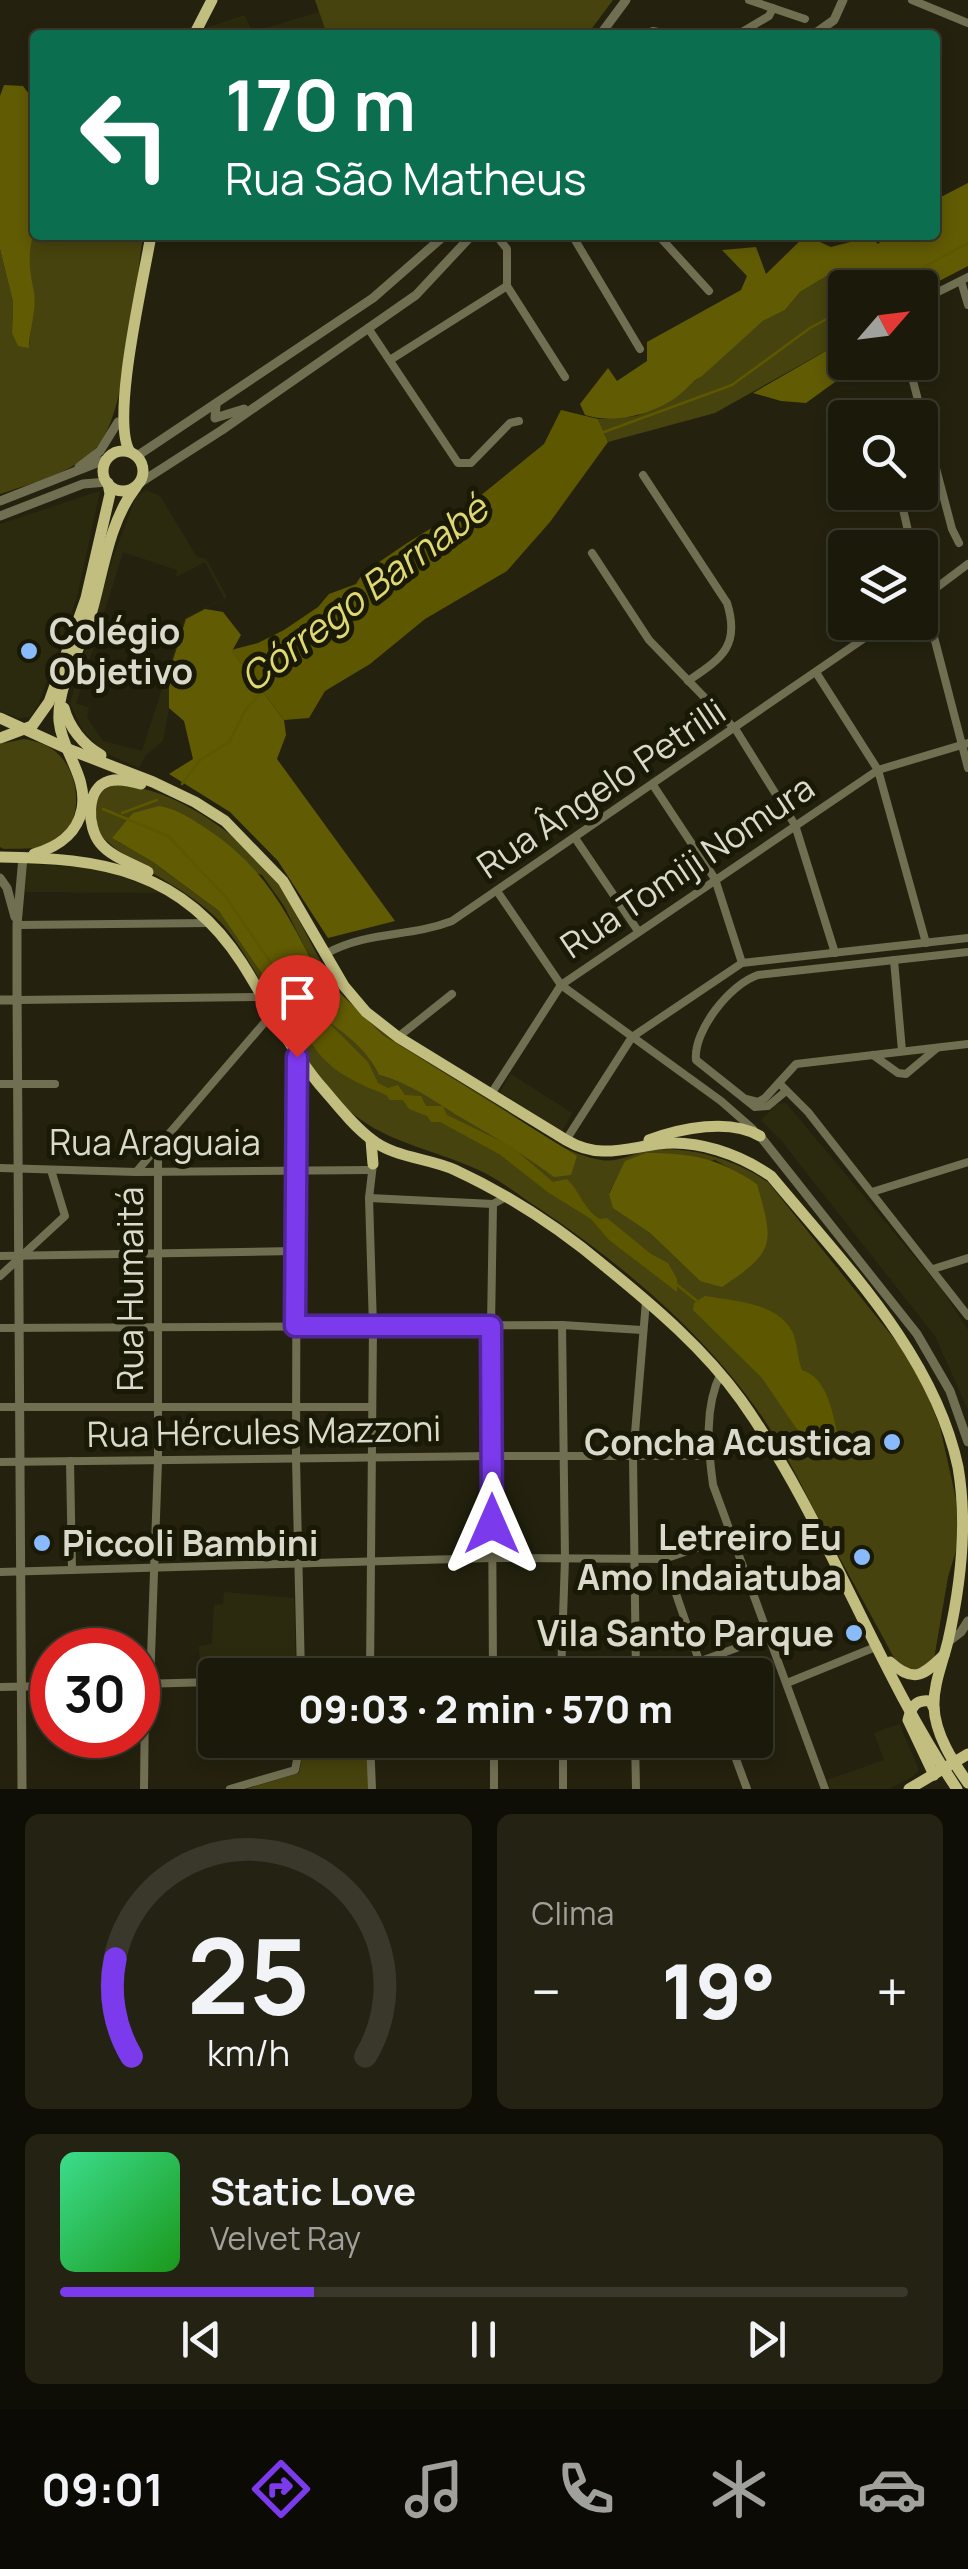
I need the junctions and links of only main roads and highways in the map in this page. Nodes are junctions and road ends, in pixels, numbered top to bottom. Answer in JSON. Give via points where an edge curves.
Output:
{"nodes":[{"id":1,"x":212,"y":0,"type":"edge"},
{"id":2,"x":197,"y":30,"type":"edge"},
{"id":3,"x":150,"y":240,"type":"edge"},
{"id":4,"x":124,"y":399,"type":"junction"},
{"id":5,"x":133,"y":454,"type":"junction"},
{"id":6,"x":109,"y":457,"type":"junction"},
{"id":7,"x":107,"y":483,"type":"junction"},
{"id":8,"x":137,"y":485,"type":"junction"},
{"id":9,"x":66,"y":680,"type":"junction"},
{"id":10,"x":2,"y":720,"type":"edge"},
{"id":11,"x":72,"y":726,"type":"junction"},
{"id":12,"x":24,"y":730,"type":"junction"},
{"id":13,"x":0,"y":738,"type":"edge"},
{"id":14,"x":68,"y":750,"type":"junction"},
{"id":15,"x":125,"y":771,"type":"junction"},
{"id":16,"x":169,"y":789,"type":"junction"},
{"id":17,"x":0,"y":857,"type":"edge"},
{"id":18,"x":24,"y":857,"type":"junction"},
{"id":19,"x":165,"y":888,"type":"junction"},
{"id":20,"x":760,"y":1136,"type":"road end"},
{"id":21,"x":371,"y":1140,"type":"junction"},
{"id":22,"x":391,"y":1150,"type":"junction"},
{"id":23,"x":627,"y":1150,"type":"junction"},
{"id":24,"x":946,"y":1648,"type":"junction"},
{"id":25,"x":881,"y":1651,"type":"junction"},
{"id":26,"x":934,"y":1708,"type":"junction"},
{"id":27,"x":910,"y":1712,"type":"junction"},
{"id":28,"x":968,"y":1754,"type":"edge"},
{"id":29,"x":955,"y":1776,"type":"edge"},
{"id":30,"x":908,"y":1789,"type":"edge"},
{"id":31,"x":936,"y":1789,"type":"edge"}],
"edges":[{"from":1,"to":2,"type":"main road"},
{"from":3,"to":4,"type":"main road"},
{"from":4,"to":5,"type":"main road","via":[[122,434]]},
{"from":4,"to":6,"type":"main road"},
{"from":5,"to":6,"type":"main road"},
{"from":5,"to":8,"type":"main road","via":[[143,470]]},
{"from":6,"to":7,"type":"main road"},
{"from":7,"to":8,"type":"main road","via":[[118,490]]},
{"from":7,"to":12,"type":"main road","via":[[98,552],[73,639],[44,712]]},
{"from":8,"to":9,"type":"main road","via":[[122,508]]},
{"from":9,"to":11,"type":"main road","via":[[64,708]]},
{"from":9,"to":14,"type":"main road","via":[[59,714]]},
{"from":10,"to":12,"type":"main road"},
{"from":11,"to":14,"type":"main road"},
{"from":11,"to":15,"type":"main road","via":[[92,750]]},
{"from":12,"to":13,"type":"main road"},
{"from":12,"to":14,"type":"main road"},
{"from":14,"to":15,"type":"main road"},
{"from":14,"to":18,"type":"main road","via":[[82,792],[78,821],[58,844]]},
{"from":15,"to":16,"type":"main road"},
{"from":16,"to":19,"type":"main road","via":[[105,782],[90,816],[102,847]]},
{"from":16,"to":23,"type":"main road","via":[[225,822],[262,856],[356,1001],[398,1037],[566,1140],[594,1152]]},
{"from":17,"to":18,"type":"main road"},
{"from":18,"to":19,"type":"main road","via":[[96,862]]},
{"from":19,"to":21,"type":"main road","via":[[210,923],[240,960],[297,1057]]},
{"from":20,"to":23,"type":"main road","via":[[742,1128],[688,1127]]},
{"from":21,"to":22,"type":"main road"},
{"from":21,"to":22,"type":"main road","via":[[372,1167]]},
{"from":22,"to":25,"type":"main road","via":[[450,1168],[506,1197],[589,1253],[721,1373],[770,1446]]},
{"from":23,"to":24,"type":"main road","via":[[691,1145],[758,1167],[902,1338],[926,1377],[960,1478],[964,1540]]},
{"from":24,"to":25,"type":"main road","via":[[928,1672],[912,1676]]},
{"from":24,"to":26,"type":"main road"},
{"from":25,"to":27,"type":"main road"},
{"from":26,"to":27,"type":"main road","via":[[924,1700]]},
{"from":26,"to":29,"type":"main road"},
{"from":27,"to":29,"type":"main road"},
{"from":28,"to":29,"type":"main road"},
{"from":29,"to":30,"type":"main road"},
{"from":29,"to":31,"type":"main road"}]}
